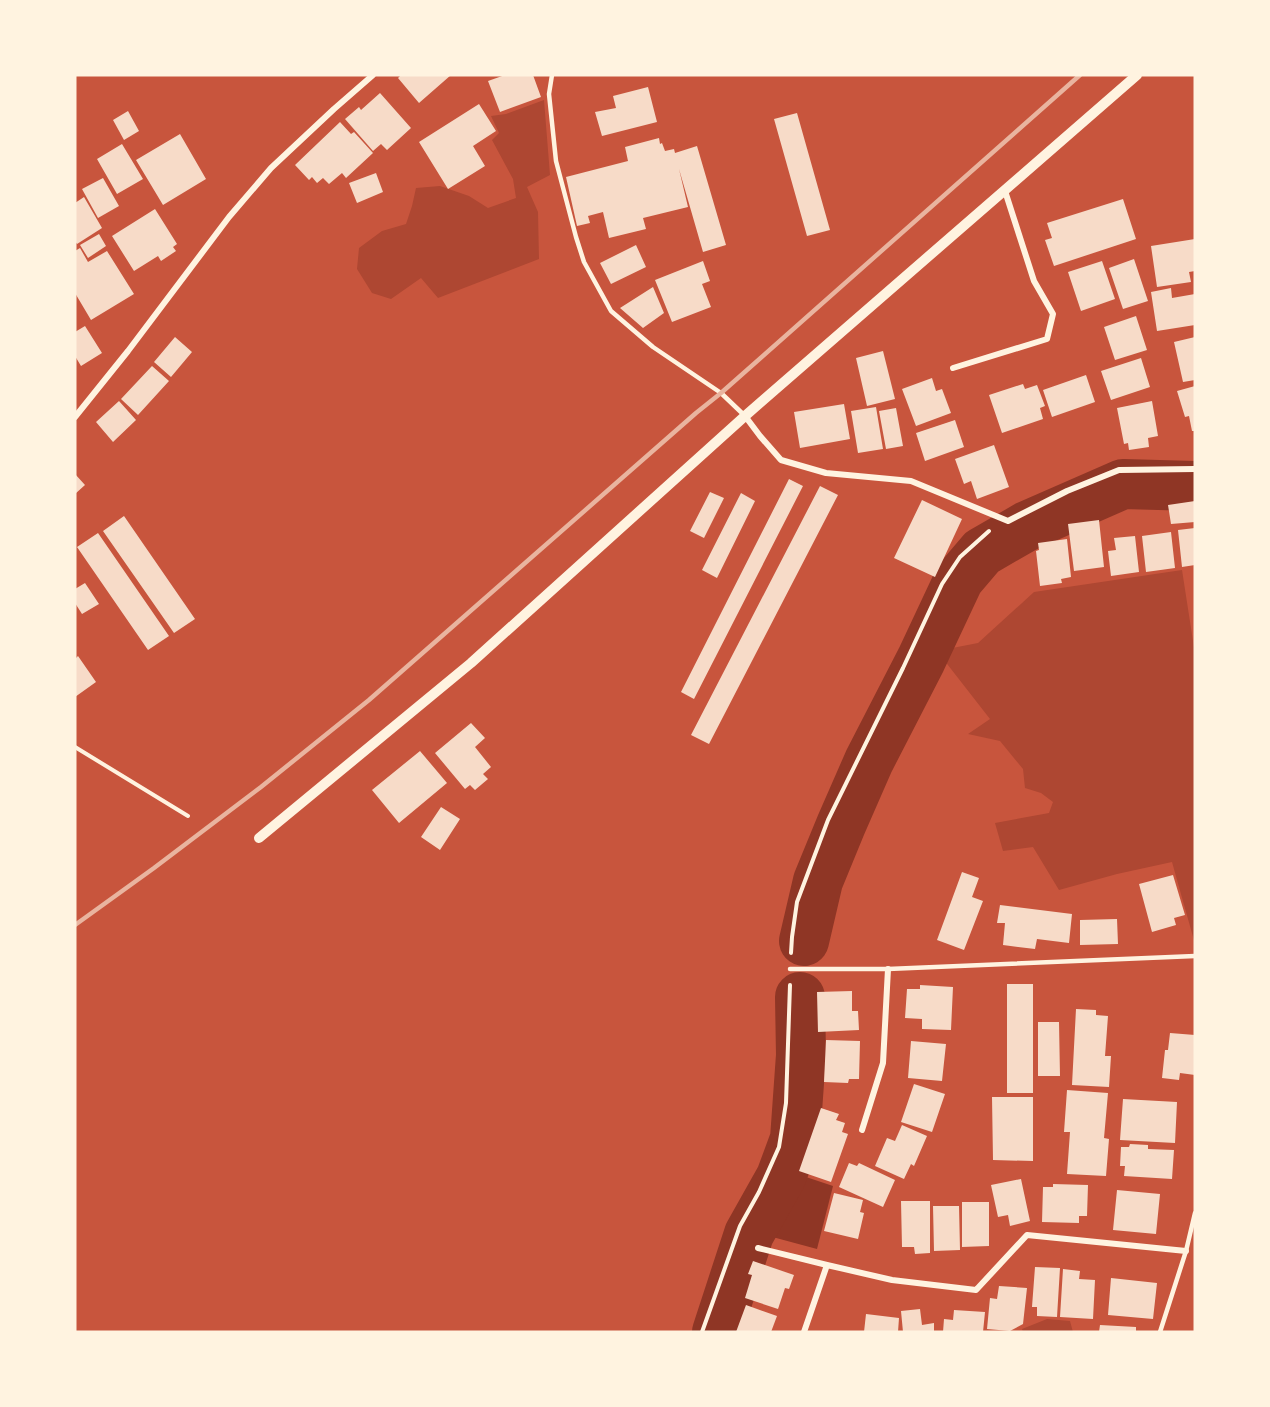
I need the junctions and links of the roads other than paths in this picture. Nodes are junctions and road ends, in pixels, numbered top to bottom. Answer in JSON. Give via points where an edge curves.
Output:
{"nodes":[{"id":1,"x":373,"y":75,"type":"edge"},
{"id":2,"x":552,"y":75,"type":"edge"},
{"id":3,"x":1137,"y":75,"type":"edge"},
{"id":4,"x":1005,"y":190,"type":"junction"},
{"id":5,"x":953,"y":368,"type":"dead end"},
{"id":6,"x":745,"y":416,"type":"junction"},
{"id":7,"x":75,"y":417,"type":"edge"},
{"id":8,"x":1195,"y":469,"type":"edge"},
{"id":9,"x":259,"y":838,"type":"dead end"},
{"id":10,"x":1195,"y":956,"type":"edge"},
{"id":11,"x":790,"y":969,"type":"road end"},
{"id":12,"x":888,"y":969,"type":"junction"},
{"id":13,"x":862,"y":1130,"type":"dead end"},
{"id":14,"x":1195,"y":1213,"type":"edge"},
{"id":15,"x":758,"y":1248,"type":"dead end"},
{"id":16,"x":1186,"y":1251,"type":"junction"},
{"id":17,"x":827,"y":1265,"type":"junction"},
{"id":18,"x":804,"y":1332,"type":"edge"},
{"id":19,"x":1160,"y":1332,"type":"edge"}],
"edges":[{"from":1,"to":7,"type":"street","via":[[271,168]]},
{"from":2,"to":6,"type":"lane","via":[[549,94],[556,161],[584,262],[611,311],[653,347],[721,393]]},
{"from":3,"to":4,"type":"street"},
{"from":4,"to":5,"type":"street","via":[[1034,281],[1053,314],[1047,339]]},
{"from":4,"to":6,"type":"street"},
{"from":6,"to":8,"type":"street","via":[[781,460],[826,473],[911,481],[1008,521],[1119,470]]},
{"from":6,"to":9,"type":"street","via":[[471,663]]},
{"from":10,"to":12,"type":"lane"},
{"from":11,"to":12,"type":"lane"},
{"from":12,"to":13,"type":"street","via":[[883,1063]]},
{"from":14,"to":16,"type":"lane"},
{"from":15,"to":17,"type":"street"},
{"from":16,"to":17,"type":"street","via":[[1027,1234],[976,1290],[892,1280]]},
{"from":16,"to":19,"type":"lane"},
{"from":17,"to":18,"type":"street"}]}
